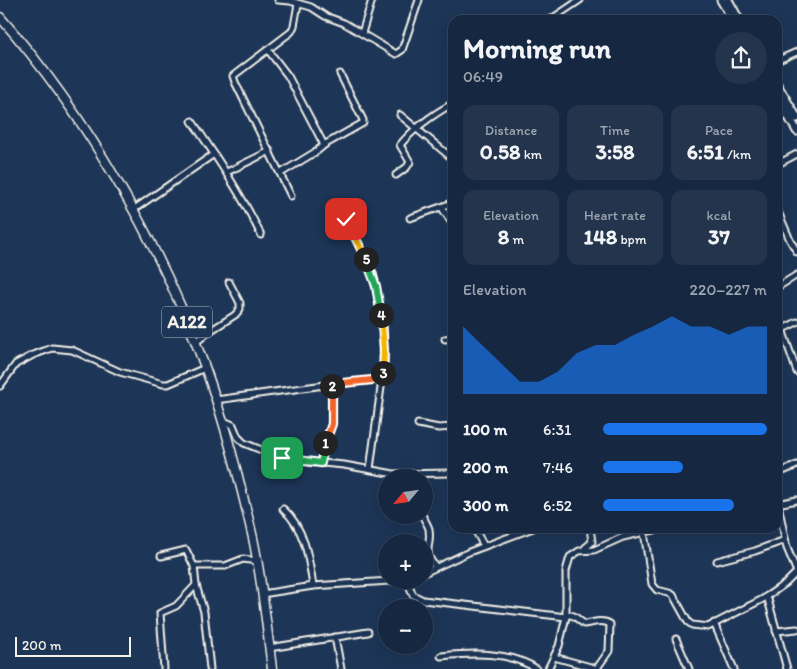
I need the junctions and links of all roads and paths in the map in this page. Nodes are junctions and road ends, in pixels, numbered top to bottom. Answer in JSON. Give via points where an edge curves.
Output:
{"nodes":[{"id":1,"x":278,"y":0,"type":"edge"},
{"id":2,"x":372,"y":0,"type":"edge"},
{"id":3,"x":419,"y":0,"type":"edge"},
{"id":4,"x":580,"y":0,"type":"edge"},
{"id":5,"x":721,"y":0,"type":"edge"},
{"id":6,"x":728,"y":0,"type":"edge"},
{"id":7,"x":298,"y":4,"type":"junction"},
{"id":8,"x":558,"y":15,"type":"edge"},
{"id":9,"x":730,"y":15,"type":"edge"},
{"id":10,"x":736,"y":15,"type":"edge"},
{"id":11,"x":0,"y":17,"type":"edge"},
{"id":12,"x":362,"y":33,"type":"junction"},
{"id":13,"x":268,"y":50,"type":"junction"},
{"id":14,"x":797,"y":52,"type":"edge"},
{"id":15,"x":782,"y":58,"type":"edge"},
{"id":16,"x":340,"y":74,"type":"dead end"},
{"id":17,"x":782,"y":94,"type":"edge"},
{"id":18,"x":782,"y":101,"type":"edge"},
{"id":19,"x":448,"y":106,"type":"edge"},
{"id":20,"x":792,"y":111,"type":"edge"},
{"id":21,"x":400,"y":115,"type":"dead end"},
{"id":22,"x":797,"y":118,"type":"edge"},
{"id":23,"x":192,"y":120,"type":"dead end"},
{"id":24,"x":416,"y":128,"type":"junction"},
{"id":25,"x":797,"y":131,"type":"edge"},
{"id":26,"x":324,"y":145,"type":"junction"},
{"id":27,"x":270,"y":151,"type":"junction"},
{"id":28,"x":214,"y":154,"type":"junction"},
{"id":29,"x":797,"y":154,"type":"edge"},
{"id":30,"x":448,"y":155,"type":"edge"},
{"id":31,"x":782,"y":162,"type":"edge"},
{"id":32,"x":227,"y":172,"type":"junction"},
{"id":33,"x":281,"y":173,"type":"junction"},
{"id":34,"x":396,"y":174,"type":"dead end"},
{"id":35,"x":292,"y":196,"type":"dead end"},
{"id":36,"x":448,"y":205,"type":"edge"},
{"id":37,"x":442,"y":208,"type":"junction"},
{"id":38,"x":133,"y":210,"type":"junction"},
{"id":39,"x":448,"y":217,"type":"edge"},
{"id":40,"x":410,"y":218,"type":"dead end"},
{"id":41,"x":346,"y":219,"type":"dead end"},
{"id":42,"x":782,"y":220,"type":"edge"},
{"id":43,"x":260,"y":236,"type":"dead end"},
{"id":44,"x":797,"y":252,"type":"edge"},
{"id":45,"x":797,"y":275,"type":"edge"},
{"id":46,"x":229,"y":282,"type":"dead end"},
{"id":47,"x":782,"y":284,"type":"edge"},
{"id":48,"x":797,"y":322,"type":"edge"},
{"id":49,"x":783,"y":329,"type":"joint"},
{"id":50,"x":445,"y":339,"type":"dead end"},
{"id":51,"x":448,"y":339,"type":"edge"},
{"id":52,"x":195,"y":343,"type":"junction"},
{"id":53,"x":205,"y":368,"type":"junction"},
{"id":54,"x":797,"y":372,"type":"edge"},
{"id":55,"x":382,"y":379,"type":"junction"},
{"id":56,"x":332,"y":384,"type":"junction"},
{"id":57,"x":0,"y":386,"type":"edge"},
{"id":58,"x":216,"y":400,"type":"junction"},
{"id":59,"x":222,"y":420,"type":"junction"},
{"id":60,"x":418,"y":424,"type":"dead end"},
{"id":61,"x":448,"y":427,"type":"edge"},
{"id":62,"x":321,"y":463,"type":"junction"},
{"id":63,"x":797,"y":466,"type":"edge"},
{"id":64,"x":370,"y":469,"type":"junction"},
{"id":65,"x":448,"y":472,"type":"edge"},
{"id":66,"x":782,"y":472,"type":"edge"},
{"id":67,"x":797,"y":500,"type":"edge"},
{"id":68,"x":782,"y":503,"type":"edge"},
{"id":69,"x":283,"y":508,"type":"dead end"},
{"id":70,"x":426,"y":524,"type":"edge"},
{"id":71,"x":782,"y":526,"type":"edge"},
{"id":72,"x":477,"y":533,"type":"edge"},
{"id":73,"x":519,"y":533,"type":"edge"},
{"id":74,"x":591,"y":533,"type":"edge"},
{"id":75,"x":640,"y":533,"type":"edge"},
{"id":76,"x":644,"y":533,"type":"edge"},
{"id":77,"x":785,"y":540,"type":"junction"},
{"id":78,"x":484,"y":546,"type":"junction"},
{"id":79,"x":583,"y":550,"type":"junction"},
{"id":80,"x":161,"y":556,"type":"dead end"},
{"id":81,"x":257,"y":561,"type":"junction"},
{"id":82,"x":717,"y":561,"type":"dead end"},
{"id":83,"x":194,"y":566,"type":"junction"},
{"id":84,"x":436,"y":567,"type":"junction"},
{"id":85,"x":433,"y":568,"type":"edge"},
{"id":86,"x":797,"y":572,"type":"edge"},
{"id":87,"x":378,"y":582,"type":"edge"},
{"id":88,"x":196,"y":585,"type":"junction"},
{"id":89,"x":313,"y":586,"type":"junction"},
{"id":90,"x":411,"y":589,"type":"edge"},
{"id":91,"x":262,"y":594,"type":"junction"},
{"id":92,"x":767,"y":596,"type":"junction"},
{"id":93,"x":566,"y":615,"type":"junction"},
{"id":94,"x":714,"y":623,"type":"junction"},
{"id":95,"x":797,"y":630,"type":"edge"},
{"id":96,"x":776,"y":631,"type":"junction"},
{"id":97,"x":368,"y":632,"type":"dead end"},
{"id":98,"x":335,"y":636,"type":"junction"},
{"id":99,"x":676,"y":639,"type":"dead end"},
{"id":100,"x":270,"y":648,"type":"junction"},
{"id":101,"x":441,"y":656,"type":"dead end"},
{"id":102,"x":554,"y":657,"type":"junction"},
{"id":103,"x":164,"y":669,"type":"edge"},
{"id":104,"x":210,"y":669,"type":"edge"},
{"id":105,"x":272,"y":669,"type":"edge"},
{"id":106,"x":341,"y":669,"type":"edge"},
{"id":107,"x":537,"y":669,"type":"edge"},
{"id":108,"x":548,"y":669,"type":"edge"},
{"id":109,"x":597,"y":669,"type":"edge"},
{"id":110,"x":689,"y":669,"type":"edge"},
{"id":111,"x":734,"y":669,"type":"edge"},
{"id":112,"x":787,"y":669,"type":"edge"}],
"edges":[{"from":1,"to":7,"type":"street"},
{"from":2,"to":12,"type":"street"},
{"from":3,"to":12,"type":"street","via":[[399,54]]},
{"from":4,"to":8,"type":"street"},
{"from":5,"to":9,"type":"main road"},
{"from":6,"to":10,"type":"main road"},
{"from":7,"to":12,"type":"street"},
{"from":7,"to":13,"type":"street","via":[[293,29]]},
{"from":11,"to":38,"type":"highway","number":"A122","via":[[73,112]]},
{"from":13,"to":26,"type":"street","via":[[288,76]]},
{"from":13,"to":27,"type":"street","via":[[233,78]]},
{"from":14,"to":15,"type":"street"},
{"from":16,"to":26,"type":"street","via":[[364,120]]},
{"from":17,"to":20,"type":"main road"},
{"from":18,"to":20,"type":"main road"},
{"from":19,"to":24,"type":"street"},
{"from":20,"to":22,"type":"main road"},
{"from":20,"to":25,"type":"main road"},
{"from":21,"to":24,"type":"street"},
{"from":23,"to":28,"type":"street"},
{"from":24,"to":30,"type":"street"},
{"from":24,"to":34,"type":"street","via":[[400,145],[410,164]]},
{"from":26,"to":33,"type":"street"},
{"from":27,"to":32,"type":"street"},
{"from":27,"to":33,"type":"street"},
{"from":28,"to":32,"type":"street"},
{"from":28,"to":38,"type":"street"},
{"from":29,"to":31,"type":"street"},
{"from":32,"to":43,"type":"street"},
{"from":33,"to":35,"type":"street"},
{"from":36,"to":37,"type":"street"},
{"from":37,"to":39,"type":"street"},
{"from":37,"to":40,"type":"street"},
{"from":38,"to":52,"type":"highway","number":"A122"},
{"from":41,"to":55,"type":"street","via":[[376,286],[383,323]]},
{"from":42,"to":44,"type":"street"},
{"from":45,"to":47,"type":"street"},
{"from":46,"to":52,"type":"street","via":[[240,309]]},
{"from":48,"to":49,"type":"street"},
{"from":49,"to":54,"type":"street"},
{"from":50,"to":51,"type":"street"},
{"from":52,"to":53,"type":"highway","number":"A122"},
{"from":53,"to":57,"type":"street","via":[[164,384],[120,372],[72,350],[52,348],[16,364]]},
{"from":53,"to":58,"type":"highway","number":"A122"},
{"from":55,"to":56,"type":"street"},
{"from":55,"to":64,"type":"street"},
{"from":56,"to":58,"type":"street"},
{"from":56,"to":62,"type":"street","via":[[332,424],[322,450]]},
{"from":58,"to":59,"type":"highway","number":"A122"},
{"from":59,"to":62,"type":"street","via":[[233,425],[244,443],[271,455]]},
{"from":59,"to":81,"type":"highway","number":"A122"},
{"from":60,"to":61,"type":"street"},
{"from":62,"to":64,"type":"street"},
{"from":63,"to":66,"type":"street"},
{"from":64,"to":65,"type":"street","via":[[404,474]]},
{"from":67,"to":68,"type":"street"},
{"from":69,"to":89,"type":"street","via":[[298,525]]},
{"from":70,"to":84,"type":"street","via":[[429,560]]},
{"from":71,"to":77,"type":"street"},
{"from":72,"to":78,"type":"street"},
{"from":73,"to":78,"type":"street"},
{"from":74,"to":79,"type":"street","via":[[592,542]]},
{"from":75,"to":79,"type":"street","via":[[594,550]]},
{"from":76,"to":94,"type":"street","via":[[654,587],[674,595],[692,625],[708,627]]},
{"from":77,"to":82,"type":"street"},
{"from":77,"to":86,"type":"street"},
{"from":78,"to":84,"type":"street"},
{"from":79,"to":93,"type":"street","via":[[574,552],[567,563]]},
{"from":80,"to":83,"type":"street","via":[[184,549]]},
{"from":81,"to":83,"type":"street","via":[[243,559],[225,566]]},
{"from":81,"to":91,"type":"highway","number":"A122"},
{"from":83,"to":88,"type":"street"},
{"from":84,"to":85,"type":"street"},
{"from":86,"to":92,"type":"street"},
{"from":87,"to":89,"type":"street"},
{"from":88,"to":103,"type":"street","via":[[176,606],[160,613]]},
{"from":88,"to":104,"type":"street","via":[[204,612]]},
{"from":89,"to":91,"type":"street"},
{"from":90,"to":93,"type":"street","via":[[419,599]]},
{"from":91,"to":100,"type":"highway","number":"A122"},
{"from":92,"to":94,"type":"street"},
{"from":92,"to":96,"type":"street"},
{"from":93,"to":102,"type":"street"},
{"from":93,"to":109,"type":"street","via":[[574,616],[584,624],[610,624],[609,651]]},
{"from":94,"to":111,"type":"street"},
{"from":95,"to":96,"type":"street"},
{"from":96,"to":112,"type":"street"},
{"from":97,"to":98,"type":"street"},
{"from":98,"to":100,"type":"street"},
{"from":98,"to":106,"type":"street"},
{"from":99,"to":110,"type":"street"},
{"from":100,"to":105,"type":"highway","number":"A122"},
{"from":101,"to":107,"type":"street","via":[[495,654],[526,662]]},
{"from":102,"to":108,"type":"street"},
{"from":102,"to":109,"type":"street"}]}
